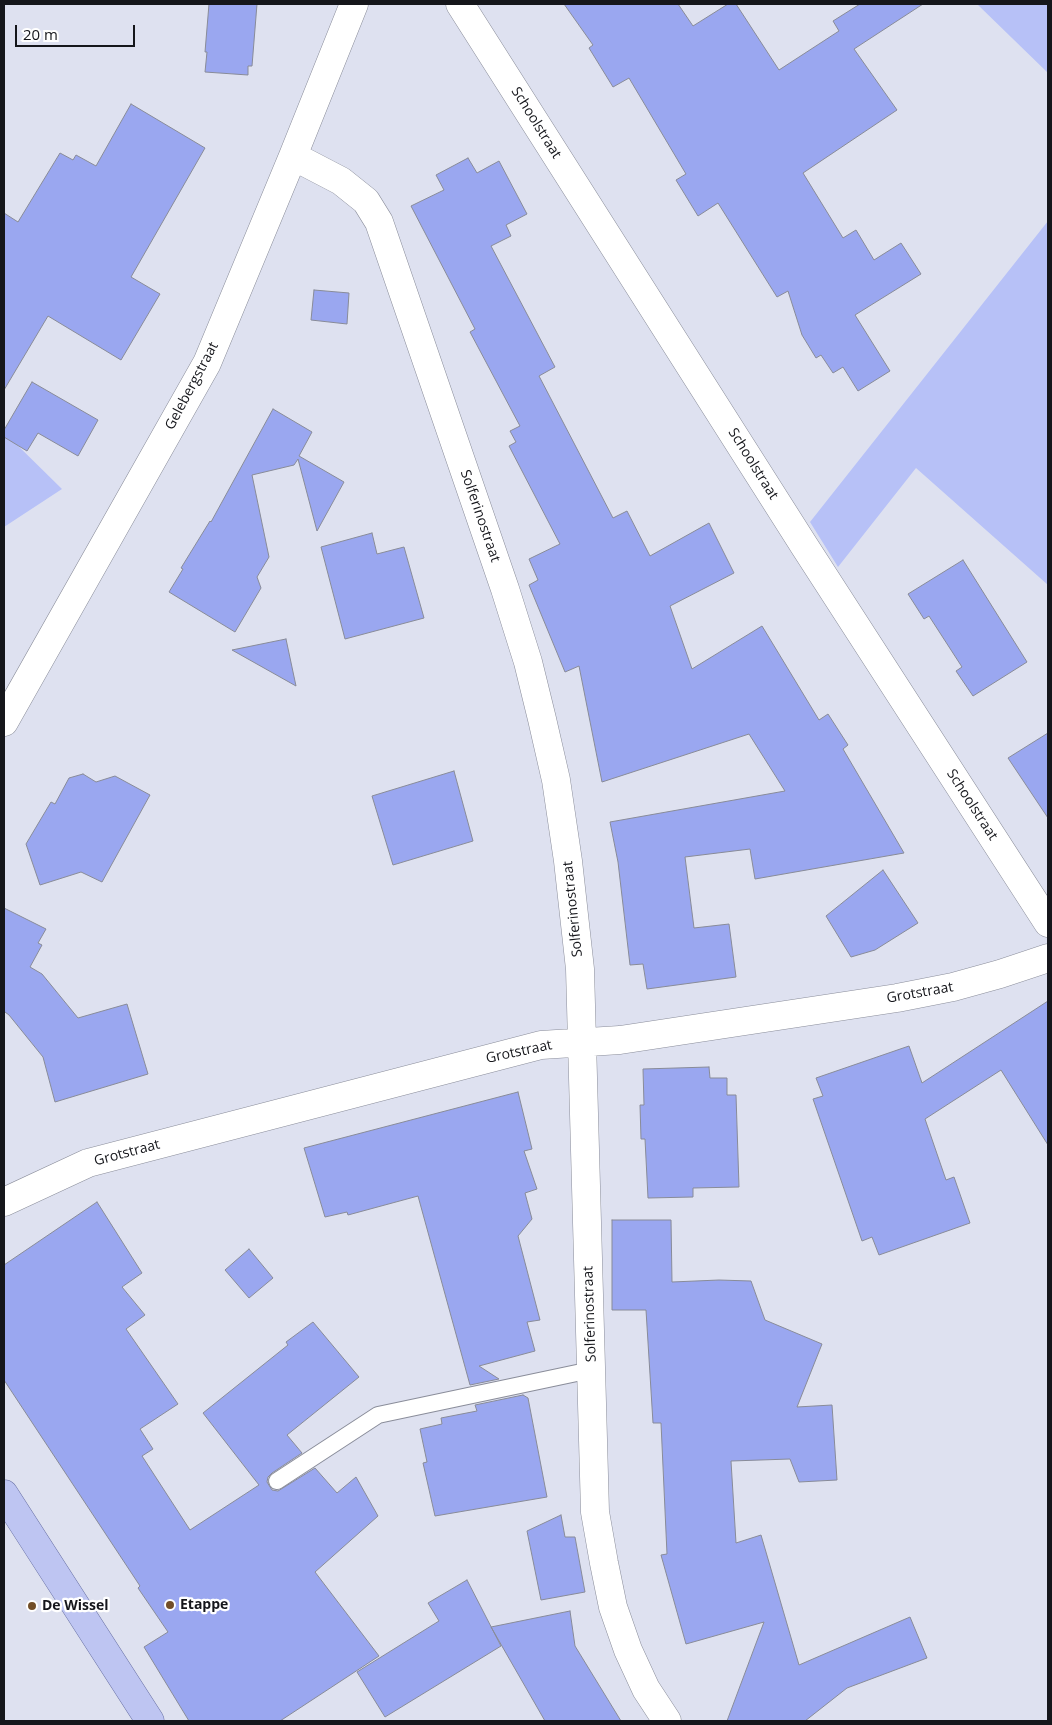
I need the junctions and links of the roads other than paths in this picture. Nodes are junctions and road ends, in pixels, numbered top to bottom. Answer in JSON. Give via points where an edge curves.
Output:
{"nodes":[{"id":1,"x":354,"y":4,"type":"edge"},
{"id":2,"x":460,"y":4,"type":"edge"},
{"id":3,"x":293,"y":156,"type":"junction"},
{"id":4,"x":4,"y":722,"type":"edge"},
{"id":5,"x":1048,"y":924,"type":"edge"},
{"id":6,"x":1048,"y":958,"type":"edge"},
{"id":7,"x":582,"y":1042,"type":"junction"},
{"id":8,"x":4,"y":1202,"type":"edge"},
{"id":9,"x":591,"y":1370,"type":"junction"},
{"id":10,"x":277,"y":1481,"type":"dead end"},
{"id":11,"x":4,"y":1494,"type":"edge"},
{"id":12,"x":150,"y":1721,"type":"edge"},
{"id":13,"x":667,"y":1721,"type":"edge"}],
"edges":[{"from":1,"to":3,"type":"street","name":"Gelebergstraat"},
{"from":2,"to":5,"type":"street","name":"Schoolstraat"},
{"from":3,"to":4,"type":"street","name":"Gelebergstraat","via":[[207,363]]},
{"from":3,"to":7,"type":"street","name":"Solferinostraat","via":[[342,181],[366,201],[378,222],[505,589],[528,662],[556,780],[580,969]]},
{"from":6,"to":7,"type":"street","name":"Grotstraat","via":[[953,987],[897,998],[620,1040]]},
{"from":7,"to":8,"type":"street","name":"Grotstraat","via":[[541,1045],[88,1163]]},
{"from":7,"to":9,"type":"street","name":"Solferinostraat"},
{"from":9,"to":10,"type":"lane","via":[[378,1415]]},
{"from":9,"to":13,"type":"street","name":"Solferinostraat","via":[[595,1512],[604,1563],[628,1650],[646,1689]]},
{"from":11,"to":12,"type":"main road"}]}
